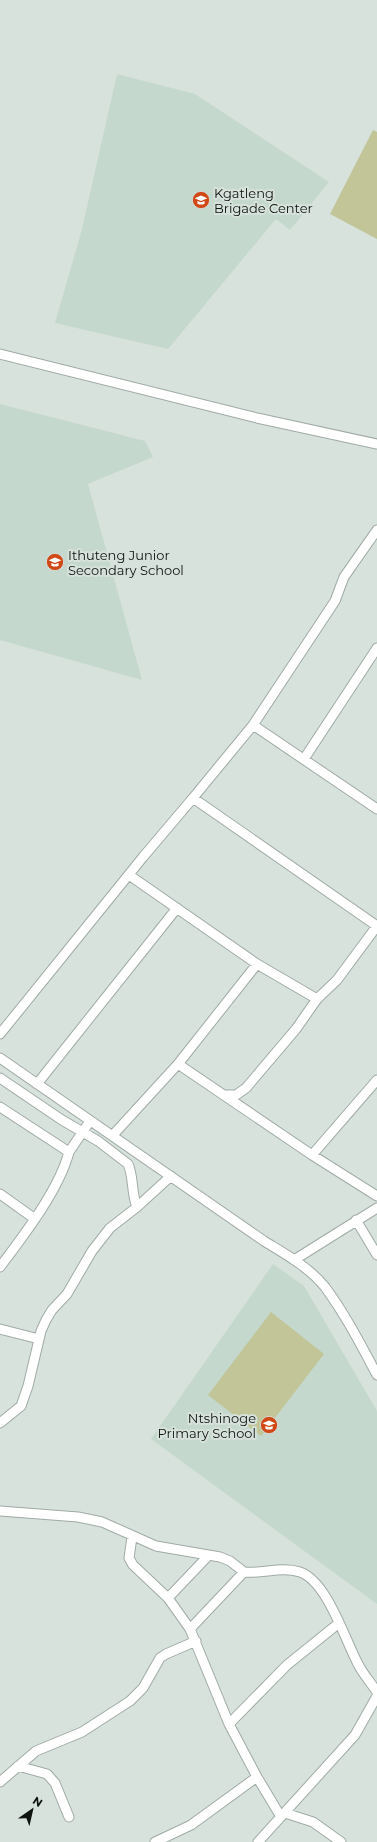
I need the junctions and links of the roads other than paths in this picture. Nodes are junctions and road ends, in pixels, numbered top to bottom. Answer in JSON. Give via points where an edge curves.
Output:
{"nodes":[{"id":1,"x":0,"y":354,"type":"edge"},
{"id":2,"x":377,"y":444,"type":"edge"},
{"id":3,"x":377,"y":530,"type":"edge"},
{"id":4,"x":377,"y":648,"type":"edge"},
{"id":5,"x":253,"y":725,"type":"junction"},
{"id":6,"x":304,"y":759,"type":"junction"},
{"id":7,"x":193,"y":798,"type":"junction"},
{"id":8,"x":377,"y":809,"type":"edge"},
{"id":9,"x":128,"y":875,"type":"junction"},
{"id":10,"x":177,"y":908,"type":"junction"},
{"id":11,"x":377,"y":926,"type":"edge"},
{"id":12,"x":257,"y":964,"type":"junction"},
{"id":13,"x":317,"y":999,"type":"junction"},
{"id":14,"x":0,"y":1034,"type":"edge"},
{"id":15,"x":0,"y":1058,"type":"edge"},
{"id":16,"x":178,"y":1064,"type":"junction"},
{"id":17,"x":0,"y":1078,"type":"edge"},
{"id":18,"x":377,"y":1080,"type":"edge"},
{"id":19,"x":37,"y":1084,"type":"junction"},
{"id":20,"x":224,"y":1095,"type":"junction"},
{"id":21,"x":0,"y":1107,"type":"edge"},
{"id":22,"x":90,"y":1121,"type":"junction"},
{"id":23,"x":83,"y":1132,"type":"junction"},
{"id":24,"x":113,"y":1135,"type":"junction"},
{"id":25,"x":69,"y":1152,"type":"junction"},
{"id":26,"x":312,"y":1155,"type":"junction"},
{"id":27,"x":171,"y":1176,"type":"junction"},
{"id":28,"x":0,"y":1194,"type":"edge"},
{"id":29,"x":377,"y":1196,"type":"edge"},
{"id":30,"x":137,"y":1207,"type":"junction"},
{"id":31,"x":377,"y":1208,"type":"edge"},
{"id":32,"x":35,"y":1219,"type":"junction"},
{"id":33,"x":356,"y":1220,"type":"junction"},
{"id":34,"x":377,"y":1256,"type":"edge"},
{"id":35,"x":294,"y":1260,"type":"junction"},
{"id":36,"x":0,"y":1267,"type":"edge"},
{"id":37,"x":0,"y":1329,"type":"edge"},
{"id":38,"x":39,"y":1339,"type":"junction"},
{"id":39,"x":377,"y":1375,"type":"edge"},
{"id":40,"x":0,"y":1423,"type":"edge"},
{"id":41,"x":0,"y":1511,"type":"edge"},
{"id":42,"x":132,"y":1537,"type":"junction"},
{"id":43,"x":209,"y":1555,"type":"junction"},
{"id":44,"x":244,"y":1572,"type":"junction"},
{"id":45,"x":168,"y":1598,"type":"junction"},
{"id":46,"x":339,"y":1623,"type":"junction"},
{"id":47,"x":190,"y":1629,"type":"junction"},
{"id":48,"x":196,"y":1642,"type":"junction"},
{"id":49,"x":377,"y":1692,"type":"edge"},
{"id":50,"x":377,"y":1696,"type":"edge"},
{"id":51,"x":229,"y":1724,"type":"junction"},
{"id":52,"x":18,"y":1766,"type":"junction"},
{"id":53,"x":257,"y":1777,"type":"junction"},
{"id":54,"x":0,"y":1782,"type":"edge"},
{"id":55,"x":283,"y":1815,"type":"junction"},
{"id":56,"x":69,"y":1817,"type":"dead end"},
{"id":57,"x":155,"y":1842,"type":"edge"},
{"id":58,"x":258,"y":1842,"type":"edge"},
{"id":59,"x":341,"y":1842,"type":"edge"}],
"edges":[{"from":1,"to":2,"type":"street","via":[[257,418]]},
{"from":3,"to":5,"type":"street","via":[[344,577],[335,601]]},
{"from":4,"to":6,"type":"street"},
{"from":5,"to":6,"type":"street"},
{"from":5,"to":7,"type":"street"},
{"from":6,"to":8,"type":"street"},
{"from":7,"to":9,"type":"street"},
{"from":7,"to":11,"type":"street"},
{"from":9,"to":10,"type":"street"},
{"from":9,"to":14,"type":"street"},
{"from":10,"to":12,"type":"street"},
{"from":10,"to":19,"type":"street"},
{"from":11,"to":13,"type":"street","via":[[337,980]]},
{"from":12,"to":13,"type":"street"},
{"from":12,"to":16,"type":"street"},
{"from":13,"to":20,"type":"street","via":[[296,1029],[246,1088],[236,1095]]},
{"from":15,"to":19,"type":"street"},
{"from":16,"to":20,"type":"street"},
{"from":16,"to":24,"type":"street"},
{"from":17,"to":23,"type":"street"},
{"from":18,"to":26,"type":"street"},
{"from":19,"to":22,"type":"street"},
{"from":20,"to":26,"type":"street"},
{"from":21,"to":25,"type":"street"},
{"from":22,"to":23,"type":"street"},
{"from":22,"to":24,"type":"street"},
{"from":23,"to":25,"type":"street"},
{"from":23,"to":30,"type":"street","via":[[128,1164]]},
{"from":24,"to":27,"type":"street"},
{"from":25,"to":32,"type":"street","via":[[66,1163]]},
{"from":26,"to":29,"type":"street"},
{"from":27,"to":30,"type":"street"},
{"from":27,"to":35,"type":"street"},
{"from":28,"to":32,"type":"street"},
{"from":30,"to":38,"type":"street","via":[[110,1228],[92,1251],[67,1294],[52,1310]]},
{"from":31,"to":33,"type":"street"},
{"from":32,"to":36,"type":"street"},
{"from":33,"to":34,"type":"street"},
{"from":33,"to":35,"type":"street"},
{"from":35,"to":39,"type":"street","via":[[324,1287],[353,1331]]},
{"from":37,"to":38,"type":"street"},
{"from":38,"to":40,"type":"street","via":[[21,1406]]},
{"from":41,"to":42,"type":"street","via":[[78,1517],[102,1522]]},
{"from":42,"to":43,"type":"street","via":[[156,1546]]},
{"from":42,"to":45,"type":"street","via":[[129,1558],[133,1565]]},
{"from":43,"to":44,"type":"street","via":[[230,1562]]},
{"from":43,"to":45,"type":"street"},
{"from":44,"to":46,"type":"street","via":[[287,1570],[309,1576],[331,1605]]},
{"from":44,"to":47,"type":"street"},
{"from":45,"to":47,"type":"street"},
{"from":46,"to":49,"type":"street","via":[[358,1666]]},
{"from":46,"to":51,"type":"street","via":[[287,1665]]},
{"from":47,"to":48,"type":"street"},
{"from":48,"to":51,"type":"street"},
{"from":48,"to":52,"type":"street","via":[[160,1658],[143,1688],[130,1701],[82,1732],[36,1751]]},
{"from":50,"to":55,"type":"street","via":[[355,1735]]},
{"from":51,"to":53,"type":"street"},
{"from":52,"to":54,"type":"street"},
{"from":52,"to":56,"type":"street","via":[[47,1774],[55,1783]]},
{"from":53,"to":55,"type":"street"},
{"from":53,"to":57,"type":"street","via":[[190,1826]]},
{"from":55,"to":58,"type":"street"},
{"from":55,"to":59,"type":"street","via":[[313,1822]]}]}
